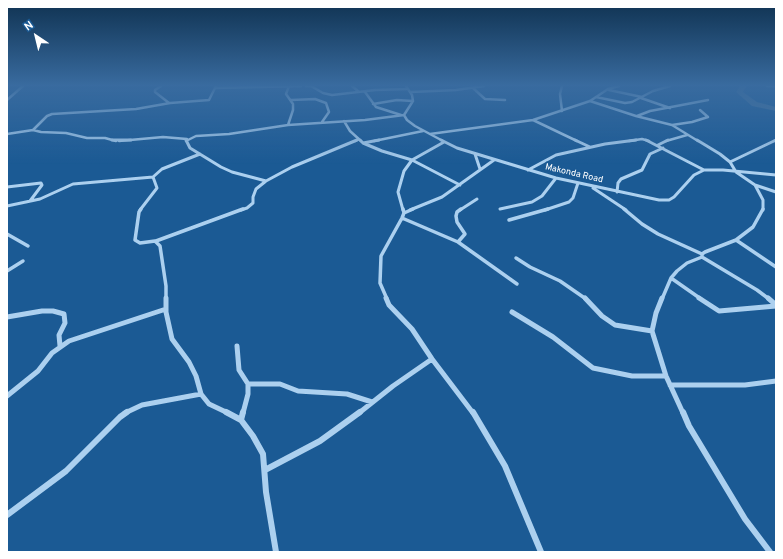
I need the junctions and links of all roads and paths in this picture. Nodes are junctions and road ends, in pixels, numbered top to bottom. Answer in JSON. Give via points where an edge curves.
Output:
{"nodes":[{"id":1,"x":84,"y":112,"type":"edge"},
{"id":2,"x":292,"y":112,"type":"edge"},
{"id":3,"x":329,"y":112,"type":"edge"},
{"id":4,"x":393,"y":112,"type":"edge"},
{"id":5,"x":406,"y":112,"type":"edge"},
{"id":6,"x":558,"y":112,"type":"edge"},
{"id":7,"x":624,"y":112,"type":"edge"},
{"id":8,"x":647,"y":112,"type":"edge"},
{"id":9,"x":702,"y":112,"type":"edge"},
{"id":10,"x":403,"y":116,"type":"junction"},
{"id":11,"x":636,"y":116,"type":"junction"},
{"id":12,"x":533,"y":120,"type":"junction"},
{"id":13,"x":344,"y":121,"type":"junction"},
{"id":14,"x":322,"y":122,"type":"junction"},
{"id":15,"x":288,"y":125,"type":"junction"},
{"id":16,"x":672,"y":125,"type":"junction"},
{"id":17,"x":33,"y":130,"type":"junction"},
{"id":18,"x":423,"y":131,"type":"junction"},
{"id":19,"x":7,"y":134,"type":"edge"},
{"id":20,"x":429,"y":134,"type":"junction"},
{"id":21,"x":687,"y":135,"type":"junction"},
{"id":22,"x":187,"y":139,"type":"junction"},
{"id":23,"x":359,"y":139,"type":"junction"},
{"id":24,"x":776,"y":140,"type":"edge"},
{"id":25,"x":444,"y":142,"type":"junction"},
{"id":26,"x":363,"y":143,"type":"junction"},
{"id":27,"x":658,"y":145,"type":"junction"},
{"id":28,"x":591,"y":147,"type":"junction"},
{"id":29,"x":663,"y":148,"type":"junction"},
{"id":30,"x":200,"y":154,"type":"junction"},
{"id":31,"x":475,"y":154,"type":"junction"},
{"id":32,"x":412,"y":160,"type":"junction"},
{"id":33,"x":494,"y":160,"type":"junction"},
{"id":34,"x":730,"y":162,"type":"junction"},
{"id":35,"x":480,"y":169,"type":"junction"},
{"id":36,"x":528,"y":170,"type":"junction"},
{"id":37,"x":704,"y":170,"type":"junction"},
{"id":38,"x":736,"y":172,"type":"junction"},
{"id":39,"x":776,"y":175,"type":"edge"},
{"id":40,"x":153,"y":177,"type":"junction"},
{"id":41,"x":556,"y":178,"type":"junction"},
{"id":42,"x":266,"y":181,"type":"junction"},
{"id":43,"x":578,"y":183,"type":"junction"},
{"id":44,"x":460,"y":185,"type":"junction"},
{"id":45,"x":755,"y":185,"type":"junction"},
{"id":46,"x":7,"y":186,"type":"edge"},
{"id":47,"x":590,"y":186,"type":"junction"},
{"id":48,"x":618,"y":192,"type":"junction"},
{"id":49,"x":776,"y":192,"type":"edge"},
{"id":50,"x":477,"y":199,"type":"dead end"},
{"id":51,"x":30,"y":201,"type":"junction"},
{"id":52,"x":7,"y":206,"type":"edge"},
{"id":53,"x":500,"y":209,"type":"dead end"},
{"id":54,"x":403,"y":215,"type":"junction"},
{"id":55,"x":509,"y":220,"type":"dead end"},
{"id":56,"x":7,"y":234,"type":"edge"},
{"id":57,"x":736,"y":240,"type":"junction"},
{"id":58,"x":155,"y":241,"type":"junction"},
{"id":59,"x":458,"y":242,"type":"junction"},
{"id":60,"x":28,"y":246,"type":"dead end"},
{"id":61,"x":702,"y":256,"type":"junction"},
{"id":62,"x":516,"y":258,"type":"dead end"},
{"id":63,"x":23,"y":260,"type":"dead end"},
{"id":64,"x":776,"y":267,"type":"edge"},
{"id":65,"x":7,"y":271,"type":"edge"},
{"id":66,"x":671,"y":278,"type":"junction"},
{"id":67,"x":517,"y":284,"type":"dead end"},
{"id":68,"x":776,"y":305,"type":"edge"},
{"id":69,"x":166,"y":309,"type":"junction"},
{"id":70,"x":512,"y":312,"type":"dead end"},
{"id":71,"x":7,"y":317,"type":"edge"},
{"id":72,"x":652,"y":332,"type":"junction"},
{"id":73,"x":60,"y":346,"type":"junction"},
{"id":74,"x":237,"y":346,"type":"dead end"},
{"id":75,"x":432,"y":359,"type":"junction"},
{"id":76,"x":666,"y":376,"type":"junction"},
{"id":77,"x":776,"y":382,"type":"edge"},
{"id":78,"x":248,"y":384,"type":"junction"},
{"id":79,"x":670,"y":385,"type":"junction"},
{"id":80,"x":201,"y":394,"type":"junction"},
{"id":81,"x":7,"y":396,"type":"edge"},
{"id":82,"x":372,"y":402,"type":"junction"},
{"id":83,"x":241,"y":420,"type":"junction"},
{"id":84,"x":265,"y":470,"type":"junction"},
{"id":85,"x":7,"y":515,"type":"edge"},
{"id":86,"x":276,"y":552,"type":"edge"},
{"id":87,"x":541,"y":552,"type":"edge"},
{"id":88,"x":770,"y":552,"type":"edge"}],
"edges":[{"from":1,"to":17,"type":"street","via":[[52,114]]},
{"from":2,"to":15,"type":"street"},
{"from":3,"to":14,"type":"street"},
{"from":4,"to":10,"type":"street"},
{"from":5,"to":10,"type":"street"},
{"from":6,"to":12,"type":"street"},
{"from":7,"to":11,"type":"street"},
{"from":8,"to":11,"type":"street"},
{"from":9,"to":16,"type":"street","via":[[708,117]]},
{"from":10,"to":13,"type":"street"},
{"from":10,"to":18,"type":"street","name":"Makonda Road"},
{"from":11,"to":16,"type":"street"},
{"from":12,"to":20,"type":"street"},
{"from":12,"to":28,"type":"street"},
{"from":13,"to":14,"type":"street"},
{"from":13,"to":23,"type":"street"},
{"from":14,"to":15,"type":"street"},
{"from":15,"to":22,"type":"street"},
{"from":16,"to":21,"type":"street"},
{"from":17,"to":19,"type":"street"},
{"from":17,"to":22,"type":"street","via":[[117,141],[163,137]]},
{"from":18,"to":20,"type":"street","name":"Makonda Road"},
{"from":18,"to":26,"type":"street"},
{"from":20,"to":25,"type":"street","name":"Makonda Road"},
{"from":21,"to":27,"type":"street"},
{"from":21,"to":34,"type":"street"},
{"from":22,"to":30,"type":"street","via":[[188,146]]},
{"from":23,"to":26,"type":"street"},
{"from":23,"to":42,"type":"street","via":[[292,167]]},
{"from":24,"to":34,"type":"street"},
{"from":25,"to":31,"type":"street","name":"Makonda Road"},
{"from":25,"to":32,"type":"street"},
{"from":26,"to":32,"type":"street"},
{"from":27,"to":28,"type":"street","via":[[640,139]]},
{"from":27,"to":29,"type":"street"},
{"from":28,"to":36,"type":"street","via":[[556,156]]},
{"from":29,"to":37,"type":"street"},
{"from":29,"to":48,"type":"street","via":[[650,154],[642,170],[621,179],[618,183]]},
{"from":30,"to":40,"type":"street","via":[[162,168]]},
{"from":30,"to":42,"type":"street","via":[[227,170]]},
{"from":31,"to":33,"type":"street","name":"Makonda Road"},
{"from":31,"to":35,"type":"street"},
{"from":32,"to":44,"type":"street"},
{"from":32,"to":54,"type":"street","via":[[404,171],[398,192]]},
{"from":33,"to":35,"type":"street"},
{"from":33,"to":36,"type":"street","name":"Makonda Road"},
{"from":34,"to":38,"type":"street"},
{"from":35,"to":44,"type":"street"},
{"from":36,"to":41,"type":"street","name":"Makonda Road"},
{"from":37,"to":38,"type":"street"},
{"from":37,"to":48,"type":"street","name":"Makonda Road","via":[[669,200]]},
{"from":38,"to":39,"type":"street"},
{"from":38,"to":45,"type":"street"},
{"from":40,"to":51,"type":"street","via":[[73,184]]},
{"from":40,"to":58,"type":"street","via":[[157,188],[139,212],[135,240],[140,243]]},
{"from":41,"to":43,"type":"street","name":"Makonda Road"},
{"from":41,"to":53,"type":"street","via":[[542,196],[532,202]]},
{"from":42,"to":58,"type":"street","via":[[256,189],[253,203],[247,208]]},
{"from":43,"to":47,"type":"street","name":"Makonda Road"},
{"from":43,"to":55,"type":"street","via":[[569,202]]},
{"from":44,"to":54,"type":"street","via":[[442,197]]},
{"from":45,"to":49,"type":"street"},
{"from":45,"to":57,"type":"street","via":[[763,200],[762,211],[753,227]]},
{"from":46,"to":51,"type":"street","via":[[41,183]]},
{"from":47,"to":48,"type":"street","name":"Makonda Road"},
{"from":47,"to":61,"type":"street","via":[[642,224]]},
{"from":50,"to":59,"type":"street","via":[[457,212],[457,222],[465,234]]},
{"from":51,"to":52,"type":"street"},
{"from":54,"to":59,"type":"street"},
{"from":54,"to":75,"type":"street","via":[[381,256],[380,283],[390,306],[412,329]]},
{"from":56,"to":60,"type":"street"},
{"from":57,"to":61,"type":"street","via":[[717,246]]},
{"from":57,"to":64,"type":"street"},
{"from":58,"to":69,"type":"street","via":[[160,246],[166,286]]},
{"from":59,"to":67,"type":"street"},
{"from":61,"to":66,"type":"street","via":[[687,263]]},
{"from":61,"to":68,"type":"street","via":[[757,290]]},
{"from":62,"to":72,"type":"street","via":[[560,281],[585,298],[602,316],[615,325]]},
{"from":63,"to":65,"type":"street"},
{"from":66,"to":68,"type":"street","via":[[719,311]]},
{"from":66,"to":72,"type":"street","via":[[656,313]]},
{"from":69,"to":73,"type":"street"},
{"from":69,"to":80,"type":"street","via":[[172,339],[189,362]]},
{"from":70,"to":76,"type":"street","via":[[553,337],[593,368],[632,376]]},
{"from":71,"to":73,"type":"street","via":[[42,311],[64,314],[64,323],[59,335]]},
{"from":72,"to":76,"type":"street"},
{"from":73,"to":81,"type":"street","via":[[38,371]]},
{"from":74,"to":78,"type":"street","via":[[239,370]]},
{"from":75,"to":82,"type":"street"},
{"from":75,"to":87,"type":"street","via":[[477,418],[504,466]]},
{"from":76,"to":79,"type":"street"},
{"from":77,"to":79,"type":"street","via":[[745,386]]},
{"from":78,"to":82,"type":"street","via":[[280,384],[298,391],[347,394]]},
{"from":78,"to":83,"type":"street"},
{"from":79,"to":88,"type":"street","via":[[689,426],[722,483]]},
{"from":80,"to":83,"type":"street","via":[[208,404]]},
{"from":80,"to":85,"type":"street","via":[[142,405],[130,410],[66,471]]},
{"from":82,"to":84,"type":"street","via":[[320,441]]},
{"from":83,"to":84,"type":"street","via":[[263,454]]},
{"from":84,"to":86,"type":"street"}]}
